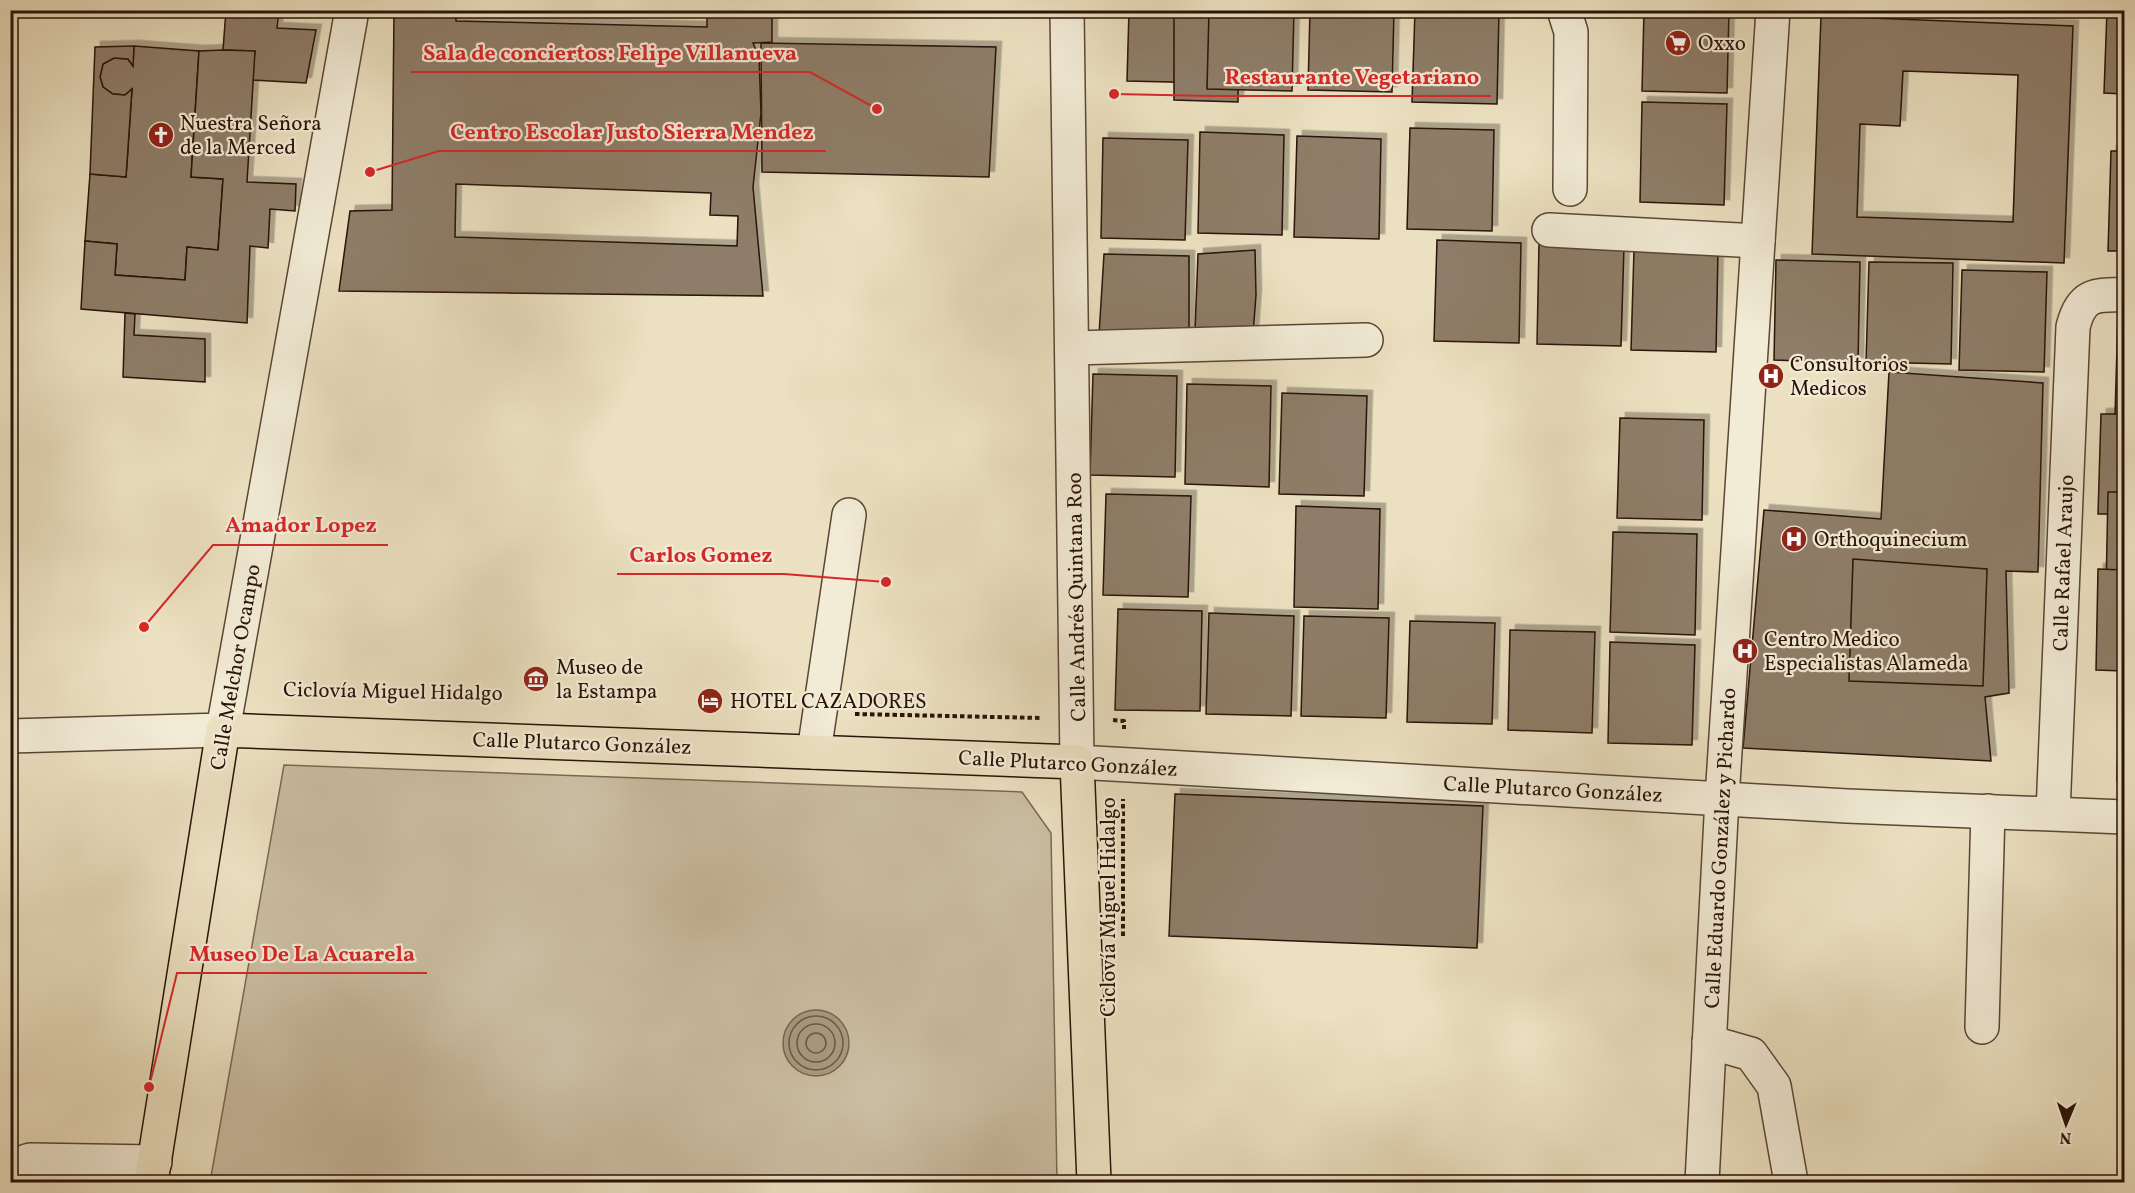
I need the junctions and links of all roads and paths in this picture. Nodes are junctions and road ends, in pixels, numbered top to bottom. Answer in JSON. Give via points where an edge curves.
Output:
{"nodes":[{"id":1,"x":352,"y":10,"type":"edge"},
{"id":2,"x":1067,"y":10,"type":"edge"},
{"id":3,"x":1564,"y":10,"type":"edge"},
{"id":4,"x":1773,"y":10,"type":"edge"},
{"id":5,"x":1570,"y":189,"type":"dead end"},
{"id":6,"x":1550,"y":230,"type":"dead end"},
{"id":7,"x":1758,"y":241,"type":"junction"},
{"id":8,"x":2124,"y":295,"type":"edge"},
{"id":9,"x":1365,"y":340,"type":"dead end"},
{"id":10,"x":1072,"y":348,"type":"junction"},
{"id":11,"x":849,"y":515,"type":"dead end"},
{"id":12,"x":818,"y":714,"type":"junction"},
{"id":13,"x":1077,"y":719,"type":"junction"},
{"id":14,"x":224,"y":730,"type":"junction"},
{"id":15,"x":10,"y":736,"type":"edge"},
{"id":16,"x":814,"y":752,"type":"junction"},
{"id":17,"x":1077,"y":762,"type":"junction"},
{"id":18,"x":1123,"y":765,"type":"junction"},
{"id":19,"x":1722,"y":798,"type":"junction"},
{"id":20,"x":1988,"y":811,"type":"junction"},
{"id":21,"x":2053,"y":813,"type":"junction"},
{"id":22,"x":2124,"y":817,"type":"edge"},
{"id":23,"x":1123,"y":944,"type":"dead end"},
{"id":24,"x":1982,"y":1027,"type":"dead end"},
{"id":25,"x":1709,"y":1042,"type":"junction"},
{"id":26,"x":142,"y":1175,"type":"edge"},
{"id":27,"x":13,"y":1182,"type":"edge"},
{"id":28,"x":1094,"y":1182,"type":"edge"},
{"id":29,"x":1702,"y":1182,"type":"edge"},
{"id":30,"x":1791,"y":1182,"type":"edge"}],
"edges":[{"from":1,"to":14,"type":"street","name":"Calle Melchor Ocampo"},
{"from":2,"to":10,"type":"street","name":"Calle Andrés Quintana Roo"},
{"from":3,"to":5,"type":"street","via":[[1571,32]]},
{"from":4,"to":7,"type":"street","name":"Calle Eduardo González y Pichardo"},
{"from":6,"to":7,"type":"street"},
{"from":7,"to":19,"type":"street","name":"Calle Eduardo González y Pichardo"},
{"from":8,"to":21,"type":"street","name":"Calle Rafael Araujo","via":[[2094,296],[2084,302],[2077,313],[2072,344]]},
{"from":9,"to":10,"type":"street"},
{"from":10,"to":13,"type":"street","name":"Calle Andrés Quintana Roo"},
{"from":11,"to":12,"type":"street"},
{"from":12,"to":13,"type":"path","name":"Ciclovía Miguel Hidalgo"},
{"from":12,"to":16,"type":"street"},
{"from":13,"to":17,"type":"street","name":"Calle Andrés Quintana Roo"},
{"from":13,"to":18,"type":"path","name":"Ciclovía Miguel Hidalgo","via":[[1124,721]]},
{"from":14,"to":15,"type":"street","name":"Calle Plutarco González"},
{"from":14,"to":16,"type":"main road","name":"Calle Plutarco González"},
{"from":14,"to":26,"type":"main road","name":"Calle Melchor Ocampo"},
{"from":16,"to":17,"type":"main road","name":"Calle Plutarco González"},
{"from":17,"to":18,"type":"street","name":"Calle Plutarco González"},
{"from":17,"to":28,"type":"main road","name":"Calle Andrés Quintana Roo"},
{"from":18,"to":19,"type":"street","name":"Calle Plutarco González"},
{"from":18,"to":23,"type":"path","name":"Ciclovía Miguel Hidalgo"},
{"from":19,"to":20,"type":"street","name":"Calle Plutarco González"},
{"from":19,"to":25,"type":"street","name":"Calle Eduardo González y Pichardo"},
{"from":20,"to":21,"type":"street","name":"Calle Plutarco González"},
{"from":20,"to":24,"type":"street"},
{"from":21,"to":22,"type":"street","name":"Calle Plutarco González"},
{"from":25,"to":29,"type":"street","name":"Calle Eduardo González y Pichardo"},
{"from":25,"to":30,"type":"street","via":[[1751,1053],[1774,1086]]},
{"from":26,"to":27,"type":"street","via":[[30,1160],[15,1168]]}]}
